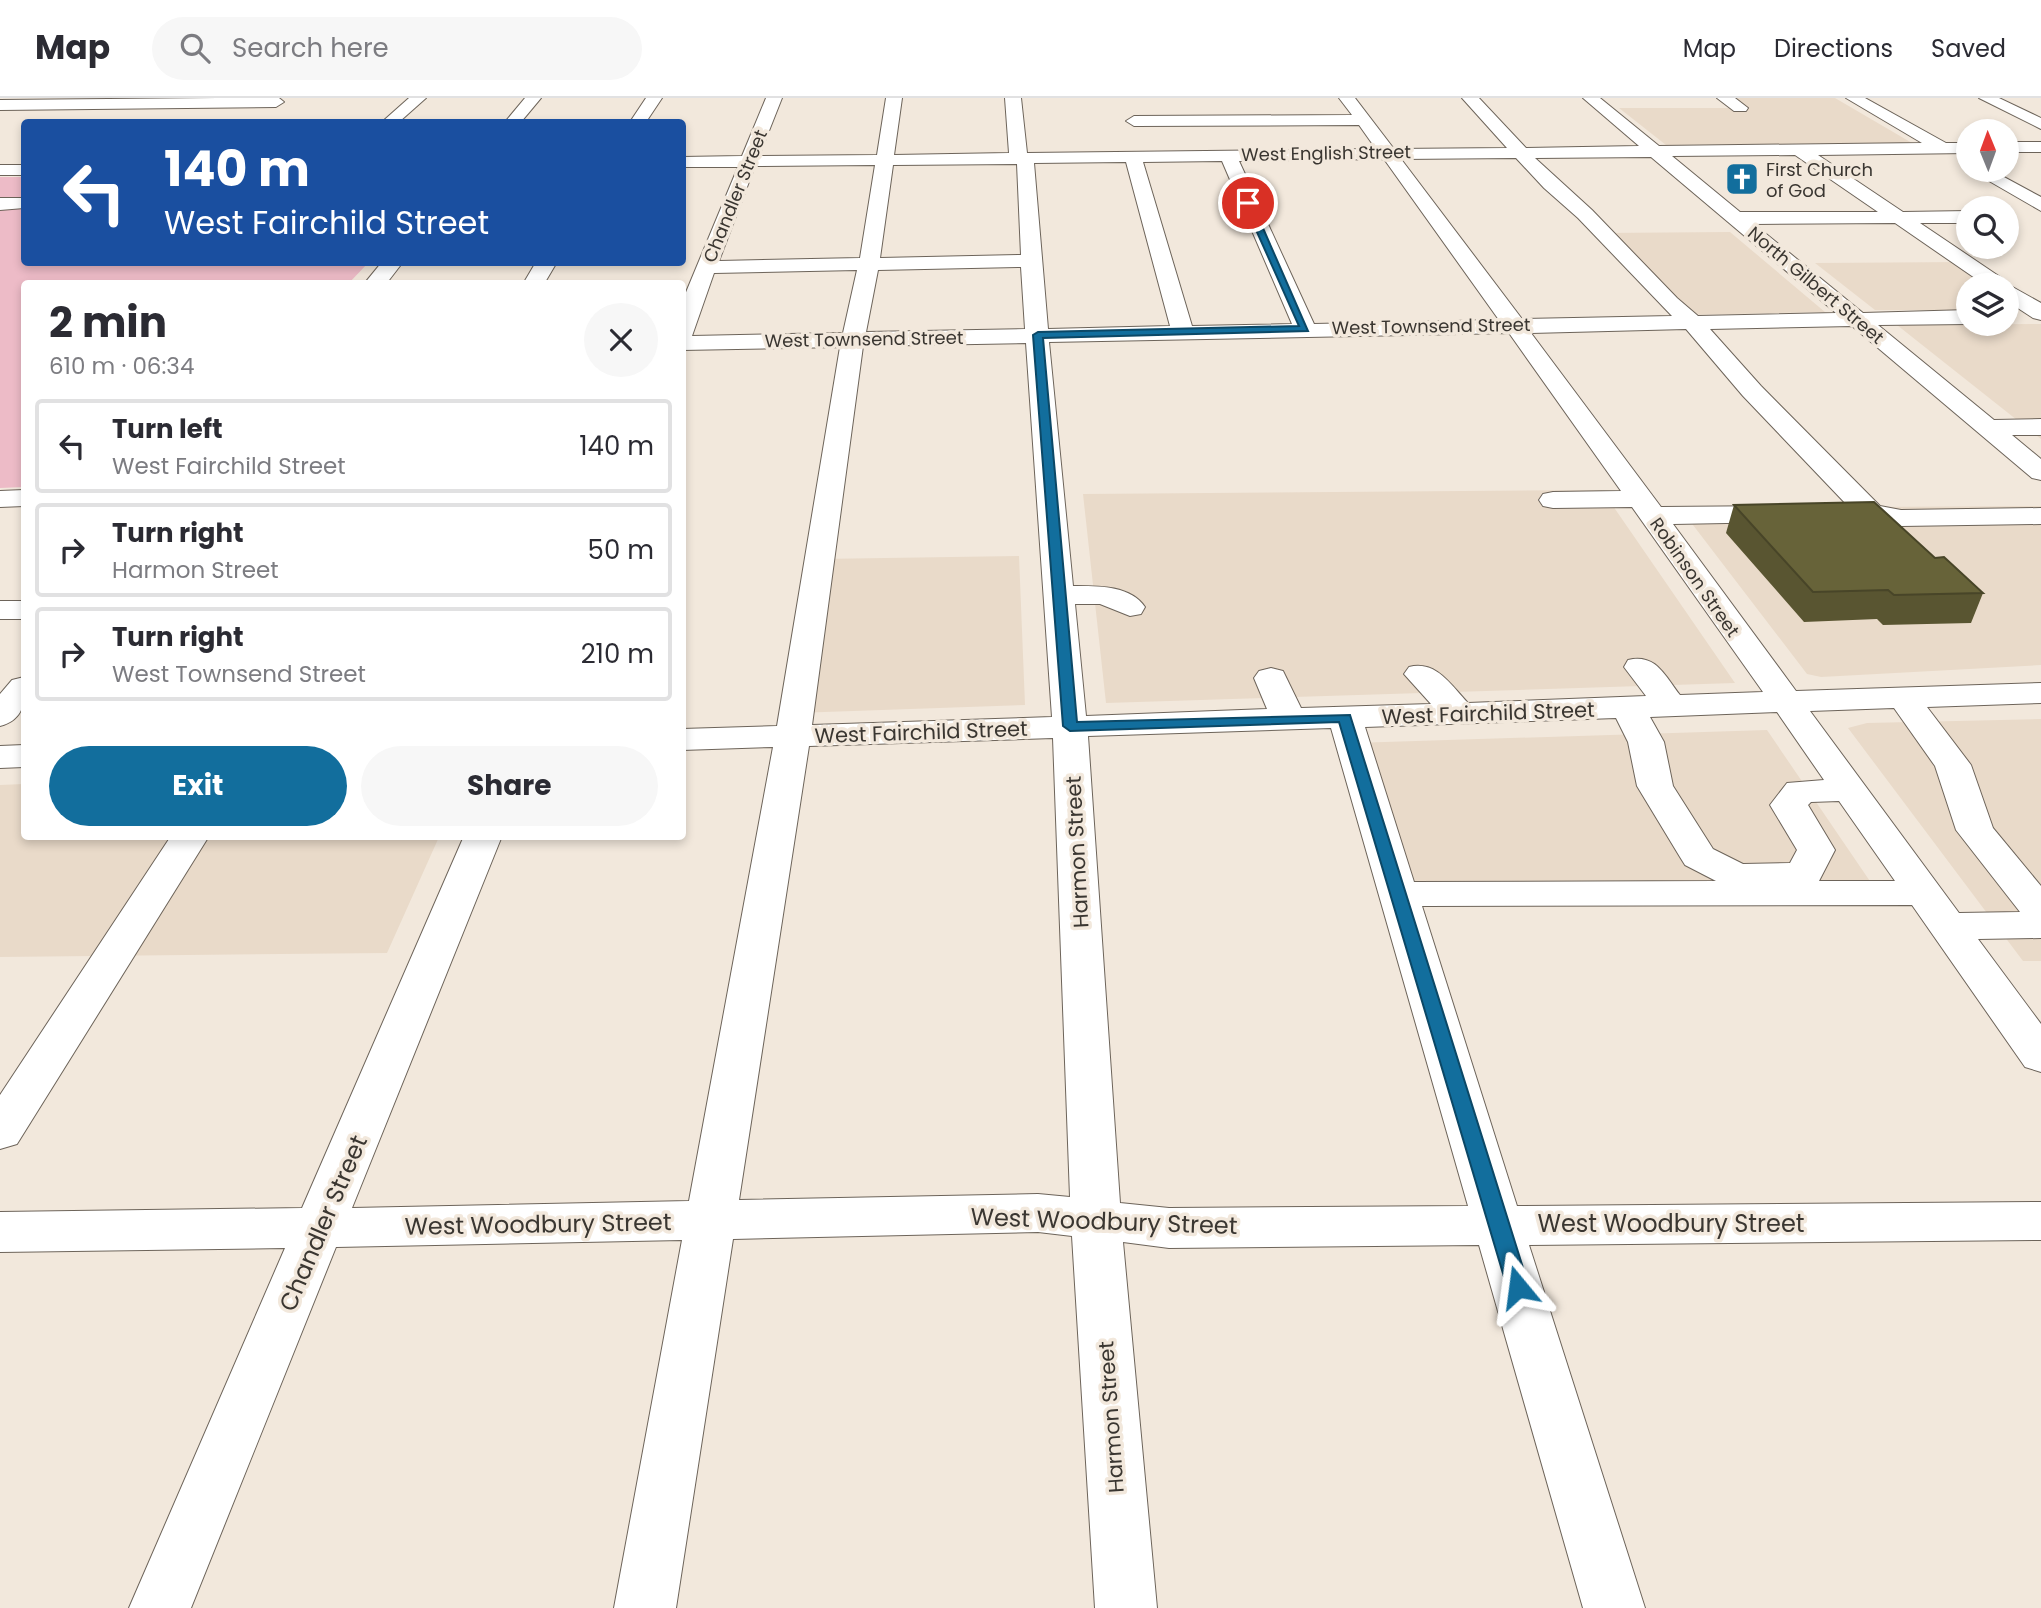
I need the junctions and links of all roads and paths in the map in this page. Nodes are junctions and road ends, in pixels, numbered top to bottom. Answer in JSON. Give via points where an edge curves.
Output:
{"nodes":[{"id":1,"x":8,"y":98,"type":"edge"},
{"id":2,"x":418,"y":98,"type":"edge"},
{"id":3,"x":534,"y":98,"type":"edge"},
{"id":4,"x":654,"y":98,"type":"edge"},
{"id":5,"x":774,"y":98,"type":"edge"},
{"id":6,"x":894,"y":98,"type":"edge"},
{"id":7,"x":1013,"y":98,"type":"edge"},
{"id":8,"x":1470,"y":98,"type":"edge"},
{"id":9,"x":1591,"y":98,"type":"edge"},
{"id":10,"x":1725,"y":98,"type":"edge"},
{"id":11,"x":1854,"y":98,"type":"edge"},
{"id":12,"x":1987,"y":98,"type":"edge"},
{"id":13,"x":279,"y":100,"type":"edge"},
{"id":14,"x":140,"y":101,"type":"edge"},
{"id":15,"x":0,"y":104,"type":"edge"},
{"id":16,"x":1740,"y":108,"type":"dead end"},
{"id":17,"x":1355,"y":109,"type":"edge"},
{"id":18,"x":257,"y":116,"type":"dead end"},
{"id":19,"x":110,"y":119,"type":"edge"},
{"id":20,"x":394,"y":119,"type":"edge"},
{"id":21,"x":516,"y":119,"type":"edge"},
{"id":22,"x":640,"y":119,"type":"edge"},
{"id":23,"x":2041,"y":124,"type":"edge"},
{"id":24,"x":2020,"y":147,"type":"edge"},
{"id":25,"x":2041,"y":147,"type":"edge"},
{"id":26,"x":1941,"y":148,"type":"junction"},
{"id":27,"x":1956,"y":148,"type":"edge"},
{"id":28,"x":1798,"y":149,"type":"junction"},
{"id":29,"x":1656,"y":151,"type":"junction"},
{"id":30,"x":1388,"y":152,"type":"junction"},
{"id":31,"x":1520,"y":152,"type":"junction"},
{"id":32,"x":1227,"y":155,"type":"junction"},
{"id":33,"x":1139,"y":156,"type":"junction"},
{"id":34,"x":1956,"y":157,"type":"edge"},
{"id":35,"x":1021,"y":158,"type":"junction"},
{"id":36,"x":886,"y":160,"type":"junction"},
{"id":37,"x":686,"y":162,"type":"edge"},
{"id":38,"x":750,"y":162,"type":"junction"},
{"id":39,"x":0,"y":170,"type":"edge"},
{"id":40,"x":21,"y":170,"type":"edge"},
{"id":41,"x":2000,"y":182,"type":"edge"},
{"id":42,"x":21,"y":203,"type":"edge"},
{"id":43,"x":0,"y":204,"type":"edge"},
{"id":44,"x":2041,"y":205,"type":"edge"},
{"id":45,"x":1899,"y":217,"type":"junction"},
{"id":46,"x":1956,"y":217,"type":"edge"},
{"id":47,"x":2019,"y":217,"type":"edge"},
{"id":48,"x":2041,"y":217,"type":"edge"},
{"id":49,"x":1736,"y":218,"type":"junction"},
{"id":50,"x":1031,"y":261,"type":"junction"},
{"id":51,"x":869,"y":264,"type":"junction"},
{"id":52,"x":390,"y":266,"type":"edge"},
{"id":53,"x":705,"y":267,"type":"junction"},
{"id":54,"x":1981,"y":273,"type":"edge"},
{"id":55,"x":377,"y":280,"type":"edge"},
{"id":56,"x":2019,"y":299,"type":"edge"},
{"id":57,"x":2041,"y":315,"type":"edge"},
{"id":58,"x":2019,"y":316,"type":"edge"},
{"id":59,"x":1956,"y":317,"type":"edge"},
{"id":60,"x":1857,"y":319,"type":"junction"},
{"id":61,"x":1691,"y":321,"type":"junction"},
{"id":62,"x":686,"y":322,"type":"edge"},
{"id":63,"x":1515,"y":325,"type":"junction"},
{"id":64,"x":1305,"y":329,"type":"junction"},
{"id":65,"x":1183,"y":332,"type":"junction"},
{"id":66,"x":1038,"y":335,"type":"junction"},
{"id":67,"x":853,"y":339,"type":"junction"},
{"id":68,"x":686,"y":343,"type":"edge"},
{"id":69,"x":2041,"y":427,"type":"edge"},
{"id":70,"x":1987,"y":428,"type":"junction"},
{"id":71,"x":2041,"y":472,"type":"edge"},
{"id":72,"x":21,"y":498,"type":"edge"},
{"id":73,"x":0,"y":499,"type":"edge"},
{"id":74,"x":1553,"y":500,"type":"dead end"},
{"id":75,"x":1646,"y":508,"type":"junction"},
{"id":76,"x":1871,"y":513,"type":"junction"},
{"id":77,"x":2041,"y":516,"type":"edge"},
{"id":78,"x":1059,"y":595,"type":"junction"},
{"id":79,"x":1130,"y":607,"type":"dead end"},
{"id":80,"x":21,"y":610,"type":"edge"},
{"id":81,"x":0,"y":611,"type":"edge"},
{"id":82,"x":1640,"y":667,"type":"dead end"},
{"id":83,"x":1420,"y":674,"type":"dead end"},
{"id":84,"x":1271,"y":678,"type":"dead end"},
{"id":85,"x":21,"y":691,"type":"edge"},
{"id":86,"x":2041,"y":694,"type":"edge"},
{"id":87,"x":1905,"y":699,"type":"junction"},
{"id":88,"x":1785,"y":703,"type":"junction"},
{"id":89,"x":1672,"y":707,"type":"junction"},
{"id":90,"x":1629,"y":709,"type":"junction"},
{"id":91,"x":1460,"y":714,"type":"junction"},
{"id":92,"x":0,"y":716,"type":"edge"},
{"id":93,"x":1345,"y":718,"type":"junction"},
{"id":94,"x":1289,"y":720,"type":"junction"},
{"id":95,"x":1070,"y":726,"type":"junction"},
{"id":96,"x":793,"y":736,"type":"junction"},
{"id":97,"x":686,"y":740,"type":"edge"},
{"id":98,"x":21,"y":756,"type":"edge"},
{"id":99,"x":0,"y":757,"type":"edge"},
{"id":100,"x":1848,"y":790,"type":"junction"},
{"id":101,"x":187,"y":840,"type":"edge"},
{"id":102,"x":481,"y":840,"type":"edge"},
{"id":103,"x":1923,"y":893,"type":"junction"},
{"id":104,"x":1399,"y":894,"type":"junction"},
{"id":105,"x":2041,"y":912,"type":"edge"},
{"id":106,"x":2041,"y":925,"type":"edge"},
{"id":107,"x":1947,"y":926,"type":"junction"},
{"id":108,"x":2041,"y":1056,"type":"edge"},
{"id":109,"x":0,"y":1132,"type":"edge"},
{"id":110,"x":1096,"y":1220,"type":"junction"},
{"id":111,"x":2041,"y":1220,"type":"edge"},
{"id":112,"x":712,"y":1221,"type":"junction"},
{"id":113,"x":1500,"y":1225,"type":"junction"},
{"id":114,"x":321,"y":1228,"type":"junction"},
{"id":115,"x":0,"y":1232,"type":"edge"},
{"id":116,"x":159,"y":1608,"type":"edge"},
{"id":117,"x":645,"y":1608,"type":"edge"},
{"id":118,"x":1126,"y":1608,"type":"edge"},
{"id":119,"x":1615,"y":1608,"type":"edge"}],
"edges":[{"from":1,"to":15,"type":"street"},
{"from":2,"to":20,"type":"street"},
{"from":3,"to":21,"type":"street"},
{"from":4,"to":22,"type":"street"},
{"from":5,"to":38,"type":"street","name":"Chandler Street"},
{"from":6,"to":36,"type":"street"},
{"from":7,"to":35,"type":"street","name":"Harmon Street"},
{"from":8,"to":31,"type":"street"},
{"from":9,"to":29,"type":"street","name":"North Gilbert Street"},
{"from":10,"to":16,"type":"street"},
{"from":11,"to":26,"type":"street"},
{"from":12,"to":23,"type":"street"},
{"from":13,"to":14,"type":"street"},
{"from":13,"to":18,"type":"street"},
{"from":14,"to":15,"type":"street"},
{"from":14,"to":19,"type":"street"},
{"from":17,"to":30,"type":"street","name":"Robinson Street"},
{"from":17,"to":33,"type":"street","via":[[1132,116]]},
{"from":24,"to":25,"type":"street"},
{"from":26,"to":27,"type":"street","name":"West English Street"},
{"from":26,"to":28,"type":"street","name":"West English Street"},
{"from":26,"to":34,"type":"street"},
{"from":28,"to":29,"type":"street","name":"West English Street"},
{"from":28,"to":45,"type":"street"},
{"from":29,"to":31,"type":"street","name":"West English Street"},
{"from":29,"to":49,"type":"street","name":"North Gilbert Street"},
{"from":30,"to":31,"type":"street","name":"West English Street"},
{"from":30,"to":32,"type":"street","name":"West English Street"},
{"from":30,"to":63,"type":"street","name":"Robinson Street"},
{"from":31,"to":61,"type":"street"},
{"from":32,"to":33,"type":"street","name":"West English Street"},
{"from":32,"to":64,"type":"street"},
{"from":33,"to":35,"type":"street","name":"West English Street"},
{"from":33,"to":65,"type":"street"},
{"from":35,"to":36,"type":"street","name":"West English Street"},
{"from":35,"to":50,"type":"street","name":"Harmon Street","via":[[1026,164]]},
{"from":36,"to":38,"type":"street","name":"West English Street"},
{"from":36,"to":51,"type":"street"},
{"from":37,"to":38,"type":"street","name":"West English Street"},
{"from":38,"to":53,"type":"street","name":"Chandler Street"},
{"from":39,"to":40,"type":"street"},
{"from":41,"to":44,"type":"street"},
{"from":42,"to":43,"type":"street"},
{"from":45,"to":46,"type":"street"},
{"from":45,"to":49,"type":"street"},
{"from":45,"to":54,"type":"street"},
{"from":47,"to":48,"type":"street"},
{"from":49,"to":60,"type":"street","name":"North Gilbert Street"},
{"from":50,"to":51,"type":"street"},
{"from":50,"to":66,"type":"street","name":"Harmon Street"},
{"from":51,"to":53,"type":"street"},
{"from":51,"to":67,"type":"street"},
{"from":52,"to":55,"type":"street"},
{"from":53,"to":62,"type":"street","name":"Chandler Street"},
{"from":56,"to":57,"type":"street"},
{"from":57,"to":58,"type":"street"},
{"from":59,"to":60,"type":"street","name":"West Townsend Street"},
{"from":60,"to":61,"type":"street","name":"West Townsend Street"},
{"from":60,"to":70,"type":"street","name":"North Gilbert Street"},
{"from":61,"to":63,"type":"street","name":"West Townsend Street"},
{"from":61,"to":76,"type":"street"},
{"from":63,"to":64,"type":"street","name":"West Townsend Street"},
{"from":63,"to":75,"type":"street","name":"Robinson Street"},
{"from":64,"to":65,"type":"street","name":"West Townsend Street"},
{"from":65,"to":66,"type":"street","name":"West Townsend Street"},
{"from":66,"to":67,"type":"street","name":"West Townsend Street"},
{"from":66,"to":78,"type":"street","name":"Harmon Street"},
{"from":67,"to":68,"type":"street","name":"West Townsend Street"},
{"from":67,"to":96,"type":"street"},
{"from":69,"to":70,"type":"street"},
{"from":70,"to":71,"type":"street","name":"North Gilbert Street"},
{"from":72,"to":73,"type":"street"},
{"from":74,"to":75,"type":"street"},
{"from":75,"to":76,"type":"street"},
{"from":75,"to":88,"type":"street","name":"Robinson Street"},
{"from":76,"to":77,"type":"street","via":[[1901,518]]},
{"from":78,"to":79,"type":"street","via":[[1105,596]]},
{"from":78,"to":95,"type":"street","name":"Harmon Street"},
{"from":80,"to":81,"type":"street"},
{"from":82,"to":89,"type":"street"},
{"from":83,"to":91,"type":"street"},
{"from":84,"to":94,"type":"street"},
{"from":85,"to":92,"type":"street"},
{"from":86,"to":87,"type":"street","name":"West Fairchild Street"},
{"from":87,"to":88,"type":"street","name":"West Fairchild Street"},
{"from":87,"to":105,"type":"street","via":[[1953,765],[1975,830]]},
{"from":88,"to":89,"type":"street","name":"West Fairchild Street"},
{"from":88,"to":100,"type":"street","name":"Robinson Street"},
{"from":89,"to":90,"type":"street","name":"West Fairchild Street"},
{"from":90,"to":91,"type":"street","name":"West Fairchild Street"},
{"from":90,"to":100,"type":"street","via":[[1646,742],[1655,786],[1699,858],[1736,876],[1803,875],[1816,850],[1789,805],[1800,791]]},
{"from":91,"to":93,"type":"street","name":"West Fairchild Street"},
{"from":93,"to":94,"type":"street","name":"West Fairchild Street"},
{"from":93,"to":104,"type":"street"},
{"from":94,"to":95,"type":"street","name":"West Fairchild Street"},
{"from":95,"to":96,"type":"street","name":"West Fairchild Street"},
{"from":95,"to":110,"type":"street","name":"Harmon Street"},
{"from":96,"to":97,"type":"street","name":"West Fairchild Street"},
{"from":96,"to":112,"type":"street"},
{"from":98,"to":99,"type":"street"},
{"from":100,"to":103,"type":"street","name":"Robinson Street"},
{"from":101,"to":109,"type":"street"},
{"from":102,"to":114,"type":"street","name":"Chandler Street"},
{"from":103,"to":104,"type":"street"},
{"from":103,"to":107,"type":"street","name":"Robinson Street"},
{"from":104,"to":113,"type":"street"},
{"from":106,"to":107,"type":"street"},
{"from":107,"to":108,"type":"street","name":"Robinson Street"},
{"from":110,"to":112,"type":"street","name":"West Woodbury Street","via":[[1038,1213]]},
{"from":110,"to":113,"type":"street","name":"West Woodbury Street","via":[[1169,1228]]},
{"from":110,"to":118,"type":"street","name":"Harmon Street"},
{"from":111,"to":113,"type":"street","name":"West Woodbury Street"},
{"from":112,"to":114,"type":"street","name":"West Woodbury Street"},
{"from":112,"to":117,"type":"street"},
{"from":113,"to":119,"type":"street"},
{"from":114,"to":115,"type":"street","name":"West Woodbury Street"},
{"from":114,"to":116,"type":"street","name":"Chandler Street"}]}
